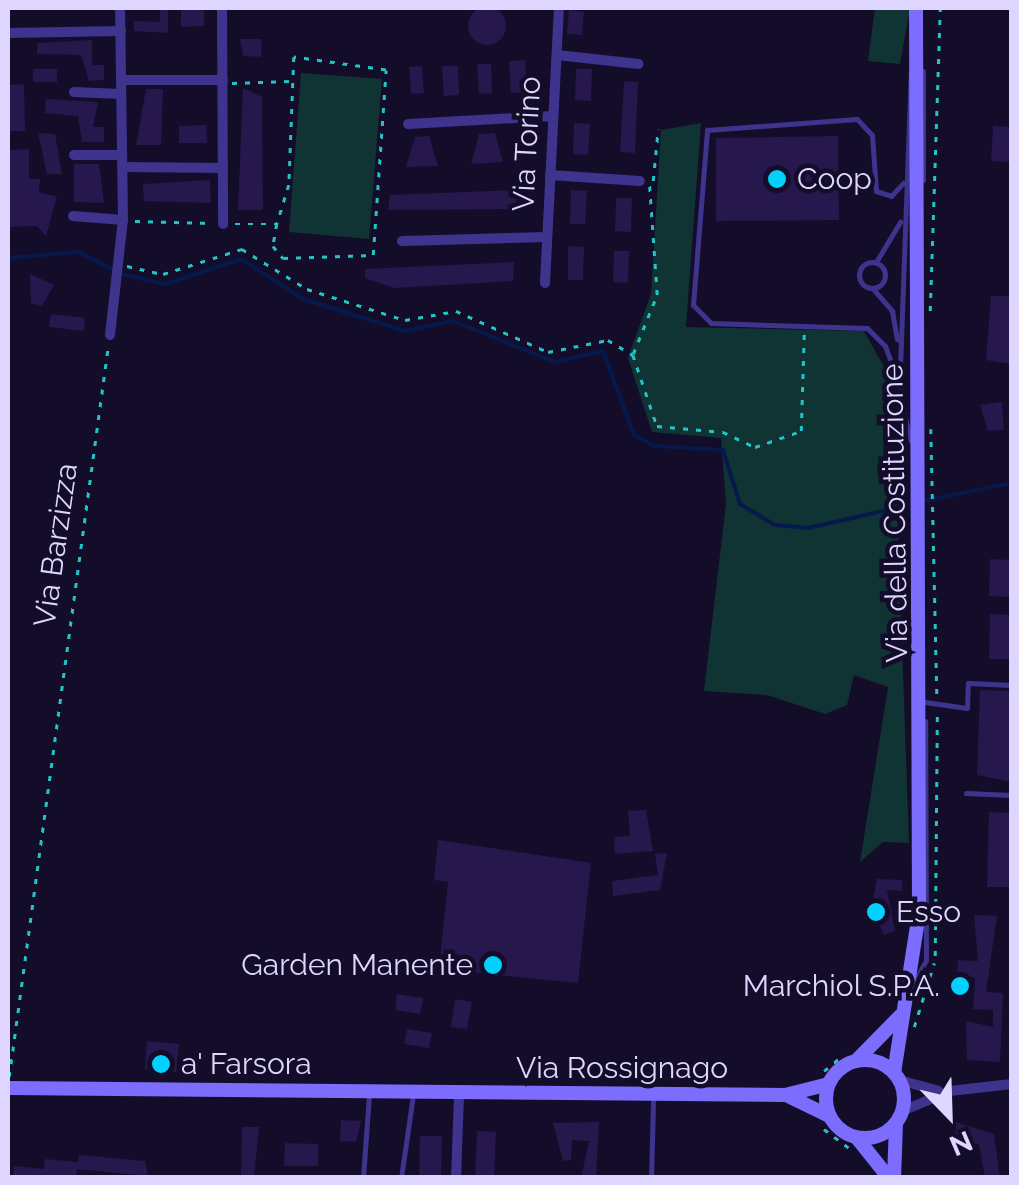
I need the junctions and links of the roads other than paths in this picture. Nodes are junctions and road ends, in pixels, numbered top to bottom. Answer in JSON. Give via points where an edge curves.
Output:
{"nodes":[{"id":1,"x":120,"y":8,"type":"edge"},
{"id":2,"x":222,"y":8,"type":"edge"},
{"id":3,"x":560,"y":8,"type":"edge"},
{"id":4,"x":916,"y":8,"type":"edge"},
{"id":5,"x":120,"y":31,"type":"junction"},
{"id":6,"x":8,"y":33,"type":"edge"},
{"id":7,"x":915,"y":34,"type":"junction"},
{"id":8,"x":557,"y":54,"type":"junction"},
{"id":9,"x":639,"y":64,"type":"dead end"},
{"id":10,"x":914,"y":64,"type":"junction"},
{"id":11,"x":120,"y":80,"type":"junction"},
{"id":12,"x":223,"y":81,"type":"junction"},
{"id":13,"x":74,"y":92,"type":"dead end"},
{"id":14,"x":121,"y":94,"type":"junction"},
{"id":15,"x":553,"y":116,"type":"junction"},
{"id":16,"x":408,"y":124,"type":"dead end"},
{"id":17,"x":74,"y":154,"type":"dead end"},
{"id":18,"x":122,"y":161,"type":"junction"},
{"id":19,"x":223,"y":168,"type":"junction"},
{"id":20,"x":550,"y":175,"type":"junction"},
{"id":21,"x":640,"y":181,"type":"road end"},
{"id":22,"x":903,"y":183,"type":"junction"},
{"id":23,"x":902,"y":214,"type":"junction"},
{"id":24,"x":74,"y":216,"type":"dead end"},
{"id":25,"x":123,"y":220,"type":"junction"},
{"id":26,"x":223,"y":224,"type":"road end"},
{"id":27,"x":547,"y":237,"type":"junction"},
{"id":28,"x":402,"y":241,"type":"dead end"},
{"id":29,"x":876,"y":262,"type":"junction"},
{"id":30,"x":544,"y":283,"type":"dead end"},
{"id":31,"x":871,"y":288,"type":"junction"},
{"id":32,"x":110,"y":335,"type":"road end"},
{"id":33,"x":900,"y":347,"type":"junction"},
{"id":34,"x":899,"y":384,"type":"junction"},
{"id":35,"x":910,"y":441,"type":"junction"},
{"id":36,"x":917,"y":493,"type":"junction"},
{"id":37,"x":918,"y":524,"type":"junction"},
{"id":38,"x":1012,"y":685,"type":"edge"},
{"id":39,"x":925,"y":702,"type":"junction"},
{"id":40,"x":966,"y":793,"type":"dead end"},
{"id":41,"x":1012,"y":795,"type":"edge"},
{"id":42,"x":910,"y":988,"type":"junction"},
{"id":43,"x":903,"y":1011,"type":"junction"},
{"id":44,"x":857,"y":1055,"type":"junction"},
{"id":45,"x":896,"y":1076,"type":"junction"},
{"id":46,"x":822,"y":1082,"type":"junction"},
{"id":47,"x":1012,"y":1084,"type":"edge"},
{"id":48,"x":8,"y":1088,"type":"edge"},
{"id":49,"x":950,"y":1091,"type":"junction"},
{"id":50,"x":369,"y":1095,"type":"junction"},
{"id":51,"x":413,"y":1095,"type":"junction"},
{"id":52,"x":459,"y":1095,"type":"junction"},
{"id":53,"x":785,"y":1095,"type":"junction"},
{"id":54,"x":653,"y":1096,"type":"junction"},
{"id":55,"x":899,"y":1117,"type":"junction"},
{"id":56,"x":825,"y":1119,"type":"junction"},
{"id":57,"x":856,"y":1138,"type":"junction"},
{"id":58,"x":363,"y":1178,"type":"edge"},
{"id":59,"x":401,"y":1178,"type":"edge"},
{"id":60,"x":456,"y":1178,"type":"edge"},
{"id":61,"x":652,"y":1178,"type":"edge"},
{"id":62,"x":892,"y":1178,"type":"edge"}],
"edges":[{"from":1,"to":5,"type":"street"},
{"from":2,"to":12,"type":"street"},
{"from":3,"to":8,"type":"street","name":"Via Torino"},
{"from":4,"to":7,"type":"main road","name":"Via della Costituzione"},
{"from":5,"to":6,"type":"street"},
{"from":5,"to":11,"type":"street"},
{"from":7,"to":10,"type":"main road","name":"Via della Costituzione"},
{"from":7,"to":36,"type":"lane","name":"Via della Costituzione","via":[[924,121]]},
{"from":8,"to":9,"type":"street"},
{"from":8,"to":15,"type":"street","name":"Via Torino"},
{"from":10,"to":22,"type":"lane"},
{"from":10,"to":35,"type":"main road","name":"Via della Costituzione"},
{"from":11,"to":12,"type":"street"},
{"from":11,"to":14,"type":"street"},
{"from":12,"to":19,"type":"street"},
{"from":13,"to":14,"type":"street"},
{"from":14,"to":18,"type":"street"},
{"from":15,"to":16,"type":"street"},
{"from":15,"to":20,"type":"street","name":"Via Torino"},
{"from":17,"to":18,"type":"street"},
{"from":18,"to":19,"type":"street"},
{"from":18,"to":25,"type":"street"},
{"from":19,"to":26,"type":"street"},
{"from":20,"to":21,"type":"street"},
{"from":20,"to":27,"type":"street","name":"Via Torino"},
{"from":22,"to":23,"type":"lane"},
{"from":22,"to":34,"type":"lane","via":[[891,196],[876,192],[872,135],[857,119],[707,130],[694,312],[711,323],[804,322],[877,336]]},
{"from":23,"to":29,"type":"lane"},
{"from":23,"to":33,"type":"lane"},
{"from":24,"to":25,"type":"street"},
{"from":25,"to":32,"type":"street"},
{"from":27,"to":28,"type":"street"},
{"from":27,"to":30,"type":"street","name":"Via Torino"},
{"from":29,"to":31,"type":"lane","via":[[886,275]]},
{"from":29,"to":31,"type":"lane","via":[[859,273]]},
{"from":31,"to":33,"type":"lane","via":[[889,302]]},
{"from":33,"to":34,"type":"lane"},
{"from":34,"to":35,"type":"lane"},
{"from":35,"to":36,"type":"main road","name":"Via della Costituzione"},
{"from":36,"to":37,"type":"main road","name":"Via della Costituzione"},
{"from":37,"to":39,"type":"lane","name":"Via della Costituzione"},
{"from":37,"to":42,"type":"main road","name":"Via della Costituzione","via":[[920,832]]},
{"from":38,"to":39,"type":"lane","via":[[968,683],[967,708]]},
{"from":39,"to":42,"type":"lane","name":"Via della Costituzione","via":[[926,960]]},
{"from":40,"to":41,"type":"lane"},
{"from":42,"to":43,"type":"main road","name":"Via della Costituzione"},
{"from":43,"to":44,"type":"main road","name":"Via della Costituzione"},
{"from":43,"to":45,"type":"main road","name":"Via della Costituzione"},
{"from":44,"to":45,"type":"main road"},
{"from":44,"to":46,"type":"main road","name":"Via della Costituzione"},
{"from":45,"to":49,"type":"street"},
{"from":45,"to":55,"type":"main road","name":"Via della Costituzione"},
{"from":46,"to":53,"type":"main road","name":"Via Rossignago"},
{"from":46,"to":56,"type":"main road"},
{"from":47,"to":49,"type":"street"},
{"from":48,"to":50,"type":"main road","name":"Via Rossignago"},
{"from":49,"to":55,"type":"street"},
{"from":50,"to":51,"type":"main road","name":"Via Rossignago"},
{"from":50,"to":58,"type":"lane"},
{"from":51,"to":52,"type":"main road","name":"Via Rossignago"},
{"from":51,"to":59,"type":"lane"},
{"from":52,"to":54,"type":"main road","name":"Via Rossignago"},
{"from":52,"to":60,"type":"street"},
{"from":53,"to":54,"type":"main road","name":"Via Rossignago"},
{"from":53,"to":56,"type":"main road","name":"Via Rossignago"},
{"from":54,"to":61,"type":"lane"},
{"from":55,"to":57,"type":"main road"},
{"from":55,"to":62,"type":"main road"},
{"from":56,"to":57,"type":"main road","name":"Via Rossignago"},
{"from":57,"to":62,"type":"main road"}]}
